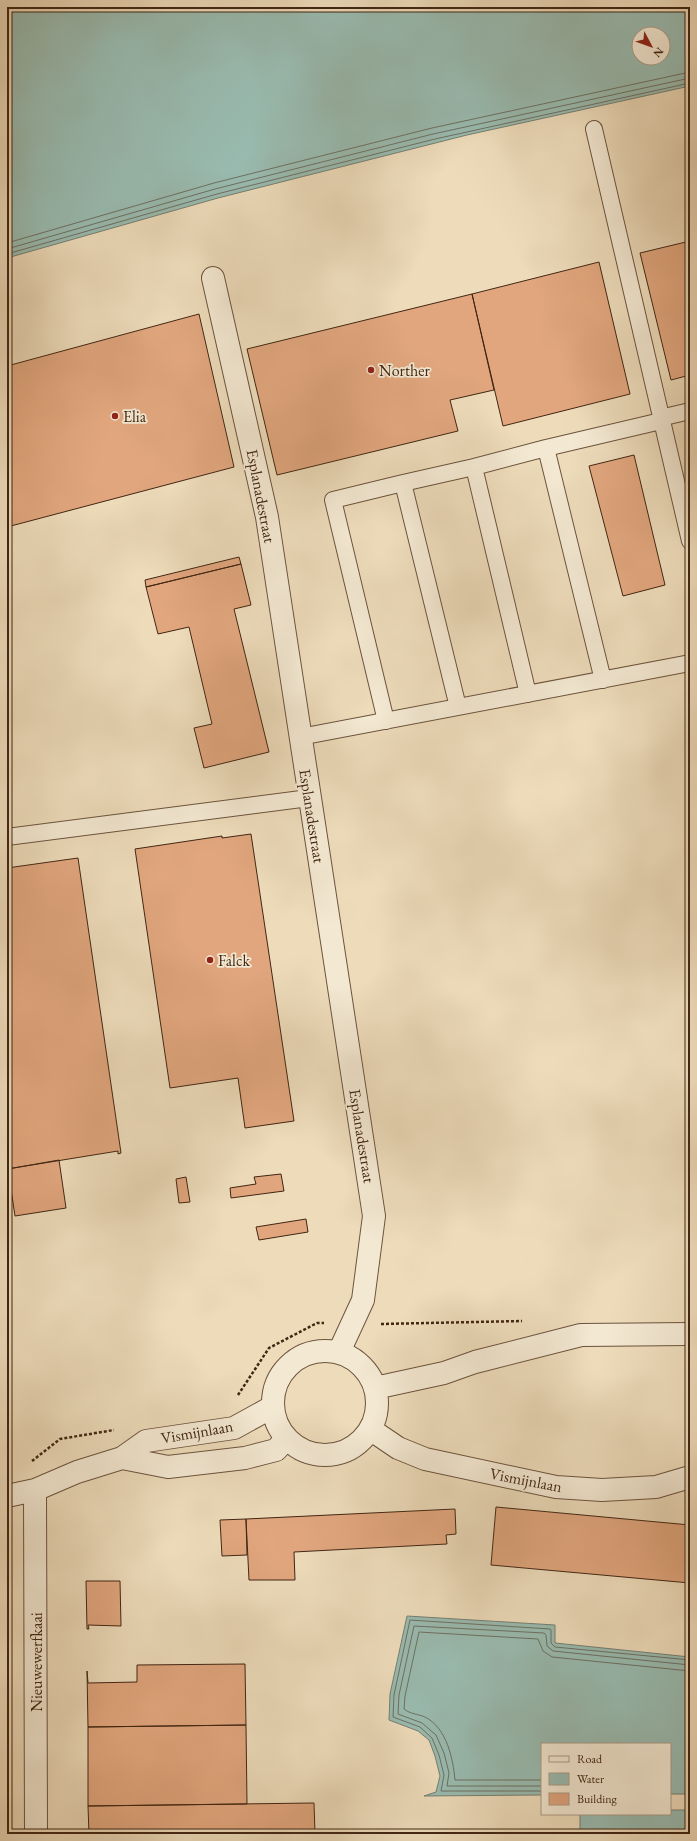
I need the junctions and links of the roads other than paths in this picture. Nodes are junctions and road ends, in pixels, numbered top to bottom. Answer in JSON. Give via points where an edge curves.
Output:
{"nodes":[{"id":1,"x":594,"y":129,"type":"dead end"},
{"id":2,"x":213,"y":278,"type":"dead end"},
{"id":3,"x":690,"y":411,"type":"edge"},
{"id":4,"x":660,"y":420,"type":"junction"},
{"id":5,"x":546,"y":448,"type":"junction"},
{"id":6,"x":474,"y":467,"type":"junction"},
{"id":7,"x":403,"y":483,"type":"junction"},
{"id":8,"x":690,"y":541,"type":"edge"},
{"id":9,"x":690,"y":663,"type":"edge"},
{"id":10,"x":603,"y":680,"type":"junction"},
{"id":11,"x":528,"y":694,"type":"junction"},
{"id":12,"x":458,"y":707,"type":"junction"},
{"id":13,"x":386,"y":721,"type":"junction"},
{"id":14,"x":300,"y":737,"type":"junction"},
{"id":15,"x":309,"y":798,"type":"junction"},
{"id":16,"x":7,"y":837,"type":"edge"},
{"id":17,"x":690,"y":1334,"type":"edge"},
{"id":18,"x":339,"y":1352,"type":"junction"},
{"id":19,"x":375,"y":1388,"type":"junction"},
{"id":20,"x":272,"y":1407,"type":"junction"},
{"id":21,"x":370,"y":1430,"type":"junction"},
{"id":22,"x":286,"y":1439,"type":"junction"},
{"id":23,"x":122,"y":1458,"type":"junction"},
{"id":24,"x":690,"y":1477,"type":"edge"},
{"id":25,"x":36,"y":1490,"type":"junction"},
{"id":26,"x":7,"y":1496,"type":"edge"},
{"id":27,"x":36,"y":1834,"type":"edge"}],
"edges":[{"from":1,"to":4,"type":"lane"},
{"from":2,"to":14,"type":"street","name":"Esplanadestraat","via":[[267,517]]},
{"from":3,"to":4,"type":"lane"},
{"from":4,"to":5,"type":"lane"},
{"from":4,"to":8,"type":"lane"},
{"from":5,"to":6,"type":"lane"},
{"from":5,"to":10,"type":"lane"},
{"from":6,"to":7,"type":"lane"},
{"from":6,"to":11,"type":"lane"},
{"from":7,"to":12,"type":"lane"},
{"from":7,"to":13,"type":"lane","via":[[333,500]]},
{"from":9,"to":10,"type":"lane"},
{"from":10,"to":11,"type":"lane"},
{"from":11,"to":12,"type":"lane"},
{"from":12,"to":13,"type":"lane"},
{"from":13,"to":14,"type":"lane"},
{"from":14,"to":15,"type":"street","name":"Esplanadestraat"},
{"from":15,"to":16,"type":"lane"},
{"from":15,"to":18,"type":"street","name":"Esplanadestraat","via":[[374,1216],[363,1300]]},
{"from":17,"to":19,"type":"street","via":[[581,1334],[475,1362],[444,1373]]},
{"from":18,"to":19,"type":"street","via":[[362,1366]]},
{"from":18,"to":20,"type":"street","via":[[314,1351],[292,1362],[276,1382]]},
{"from":19,"to":21,"type":"street","via":[[377,1402]]},
{"from":20,"to":22,"type":"street","via":[[276,1424]]},
{"from":20,"to":23,"type":"street","name":"Vismijnlaan","via":[[234,1428],[146,1441]]},
{"from":21,"to":22,"type":"street","via":[[357,1444],[340,1453],[321,1455],[302,1450]]},
{"from":21,"to":24,"type":"street","name":"Vismijnlaan","via":[[398,1448],[425,1459],[556,1487],[602,1490],[656,1487]]},
{"from":22,"to":23,"type":"street","name":"Vismijnlaan","via":[[276,1450],[245,1458],[168,1467]]},
{"from":23,"to":25,"type":"street","name":"Vismijnlaan","via":[[77,1472]]},
{"from":25,"to":26,"type":"street","name":"Vismijnlaan"},
{"from":25,"to":27,"type":"street","name":"Nieuwewerfkaai"}]}
